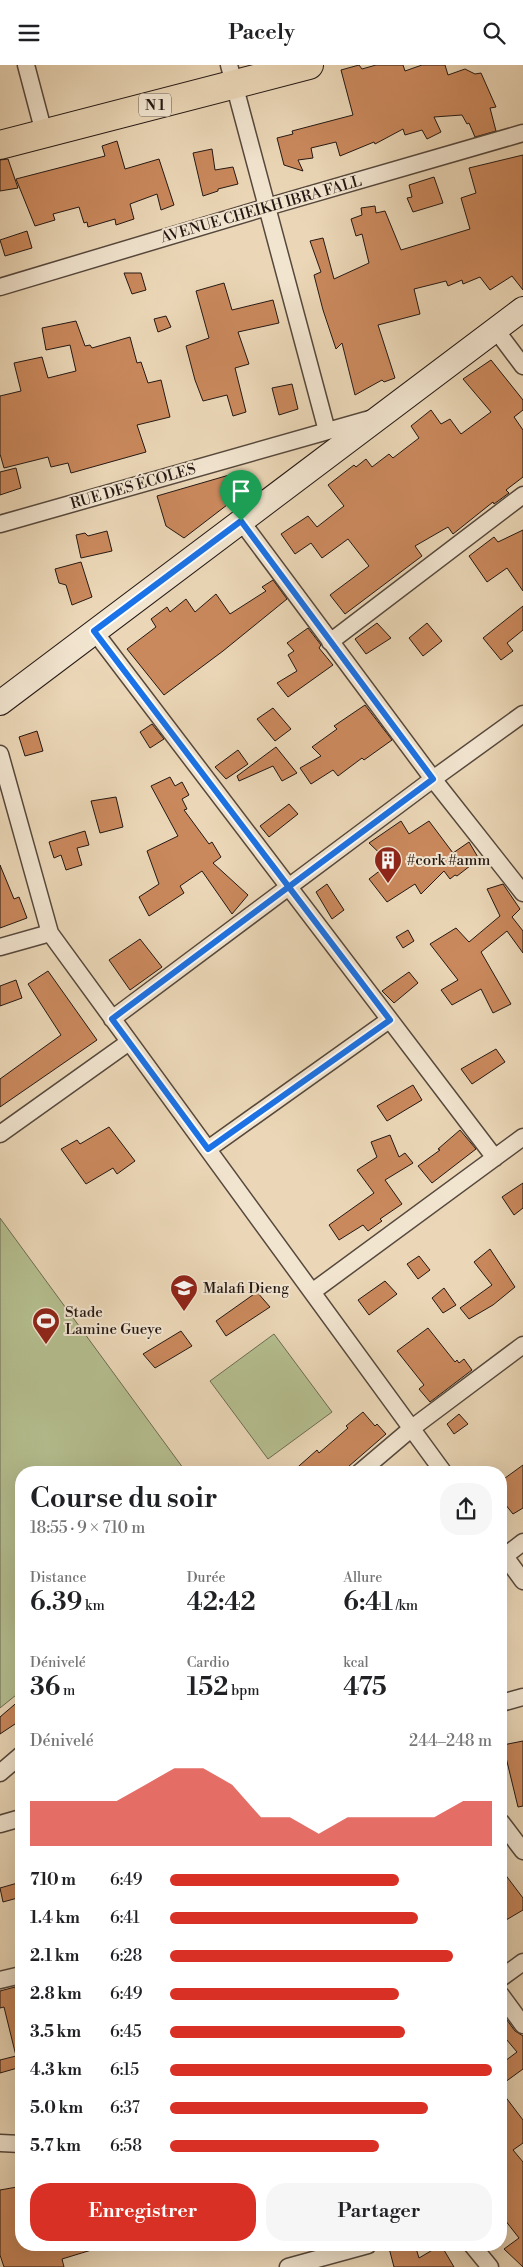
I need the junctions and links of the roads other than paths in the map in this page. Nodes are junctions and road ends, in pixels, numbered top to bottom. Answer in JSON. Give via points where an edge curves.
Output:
{"nodes":[{"id":1,"x":26,"y":65,"type":"edge"},
{"id":2,"x":309,"y":65,"type":"edge"},
{"id":3,"x":232,"y":75,"type":"edge"},
{"id":4,"x":44,"y":133,"type":"junction"},
{"id":5,"x":523,"y":133,"type":"edge"},
{"id":6,"x":0,"y":145,"type":"edge"},
{"id":7,"x":267,"y":207,"type":"junction"},
{"id":8,"x":0,"y":287,"type":"edge"},
{"id":9,"x":523,"y":309,"type":"edge"},
{"id":10,"x":496,"y":330,"type":"junction"},
{"id":11,"x":523,"y":366,"type":"edge"},
{"id":12,"x":382,"y":415,"type":"junction"},
{"id":13,"x":327,"y":431,"type":"junction"},
{"id":14,"x":523,"y":495,"type":"edge"},
{"id":15,"x":241,"y":521,"type":"junction"},
{"id":16,"x":0,"y":524,"type":"edge"},
{"id":17,"x":94,"y":631,"type":"junction"},
{"id":18,"x":330,"y":642,"type":"junction"},
{"id":19,"x":0,"y":703,"type":"edge"},
{"id":20,"x":523,"y":714,"type":"edge"},
{"id":21,"x":0,"y":754,"type":"edge"},
{"id":22,"x":433,"y":779,"type":"junction"},
{"id":23,"x":288,"y":888,"type":"junction"},
{"id":24,"x":523,"y":893,"type":"edge"},
{"id":25,"x":50,"y":933,"type":"junction"},
{"id":26,"x":0,"y":947,"type":"edge"},
{"id":27,"x":112,"y":1019,"type":"junction"},
{"id":28,"x":390,"y":1020,"type":"junction"},
{"id":29,"x":129,"y":1042,"type":"junction"},
{"id":30,"x":0,"y":1134,"type":"edge"},
{"id":31,"x":523,"y":1139,"type":"edge"},
{"id":32,"x":208,"y":1149,"type":"junction"},
{"id":33,"x":495,"y":1158,"type":"junction"},
{"id":34,"x":312,"y":1292,"type":"junction"},
{"id":35,"x":523,"y":1345,"type":"edge"},
{"id":36,"x":412,"y":1428,"type":"junction"},
{"id":37,"x":367,"y":1466,"type":"edge"},
{"id":38,"x":439,"y":1466,"type":"edge"},
{"id":39,"x":523,"y":1542,"type":"edge"},
{"id":40,"x":507,"y":1551,"type":"edge"},
{"id":41,"x":507,"y":1559,"type":"edge"},
{"id":42,"x":523,"y":1581,"type":"edge"},
{"id":43,"x":523,"y":1697,"type":"edge"},
{"id":44,"x":507,"y":1701,"type":"edge"},
{"id":45,"x":15,"y":1760,"type":"edge"},
{"id":46,"x":0,"y":1773,"type":"edge"},
{"id":47,"x":15,"y":1819,"type":"edge"},
{"id":48,"x":0,"y":1823,"type":"edge"},
{"id":49,"x":507,"y":1830,"type":"edge"},
{"id":50,"x":523,"y":1851,"type":"edge"},
{"id":51,"x":523,"y":1962,"type":"edge"},
{"id":52,"x":507,"y":1970,"type":"edge"},
{"id":53,"x":15,"y":1976,"type":"edge"},
{"id":54,"x":0,"y":1980,"type":"edge"},
{"id":55,"x":507,"y":2003,"type":"edge"},
{"id":56,"x":523,"y":2025,"type":"edge"},
{"id":57,"x":0,"y":2143,"type":"edge"},
{"id":58,"x":15,"y":2144,"type":"edge"},
{"id":59,"x":347,"y":2251,"type":"edge"},
{"id":60,"x":477,"y":2251,"type":"edge"},
{"id":61,"x":296,"y":2266,"type":"edge"},
{"id":62,"x":490,"y":2267,"type":"edge"}],
"edges":[{"from":1,"to":4,"type":"street"},
{"from":2,"to":3,"type":"highway","number":"N 1"},
{"from":3,"to":4,"type":"highway","number":"N 1"},
{"from":3,"to":7,"type":"street"},
{"from":4,"to":6,"type":"highway","number":"N 1"},
{"from":5,"to":7,"type":"street","name":"AVENUE CHEIKH IBRA FALL"},
{"from":7,"to":8,"type":"street","name":"AVENUE CHEIKH IBRA FALL"},
{"from":7,"to":13,"type":"street"},
{"from":9,"to":10,"type":"street"},
{"from":10,"to":11,"type":"street"},
{"from":10,"to":12,"type":"street"},
{"from":12,"to":13,"type":"street","name":"RUE DES ÉCOLES"},
{"from":12,"to":15,"type":"street"},
{"from":13,"to":16,"type":"street","name":"RUE DES ÉCOLES"},
{"from":14,"to":18,"type":"street"},
{"from":15,"to":17,"type":"street"},
{"from":15,"to":18,"type":"street"},
{"from":17,"to":19,"type":"street"},
{"from":17,"to":23,"type":"street"},
{"from":18,"to":22,"type":"street"},
{"from":20,"to":22,"type":"street"},
{"from":21,"to":25,"type":"street"},
{"from":22,"to":23,"type":"street"},
{"from":22,"to":24,"type":"street"},
{"from":23,"to":27,"type":"street"},
{"from":23,"to":28,"type":"street"},
{"from":25,"to":26,"type":"street"},
{"from":25,"to":27,"type":"street"},
{"from":27,"to":29,"type":"street"},
{"from":28,"to":32,"type":"street"},
{"from":28,"to":33,"type":"street"},
{"from":29,"to":30,"type":"street"},
{"from":29,"to":32,"type":"street"},
{"from":31,"to":33,"type":"street"},
{"from":32,"to":34,"type":"street"},
{"from":33,"to":34,"type":"street"},
{"from":34,"to":36,"type":"street"},
{"from":35,"to":36,"type":"street"},
{"from":36,"to":37,"type":"street"},
{"from":36,"to":38,"type":"street"},
{"from":39,"to":40,"type":"street"},
{"from":41,"to":42,"type":"street"},
{"from":43,"to":44,"type":"street"},
{"from":45,"to":46,"type":"street"},
{"from":47,"to":48,"type":"street"},
{"from":49,"to":50,"type":"street"},
{"from":51,"to":52,"type":"street"},
{"from":53,"to":54,"type":"street"},
{"from":55,"to":56,"type":"street"},
{"from":57,"to":58,"type":"street"},
{"from":59,"to":61,"type":"street"},
{"from":60,"to":62,"type":"street"}]}
